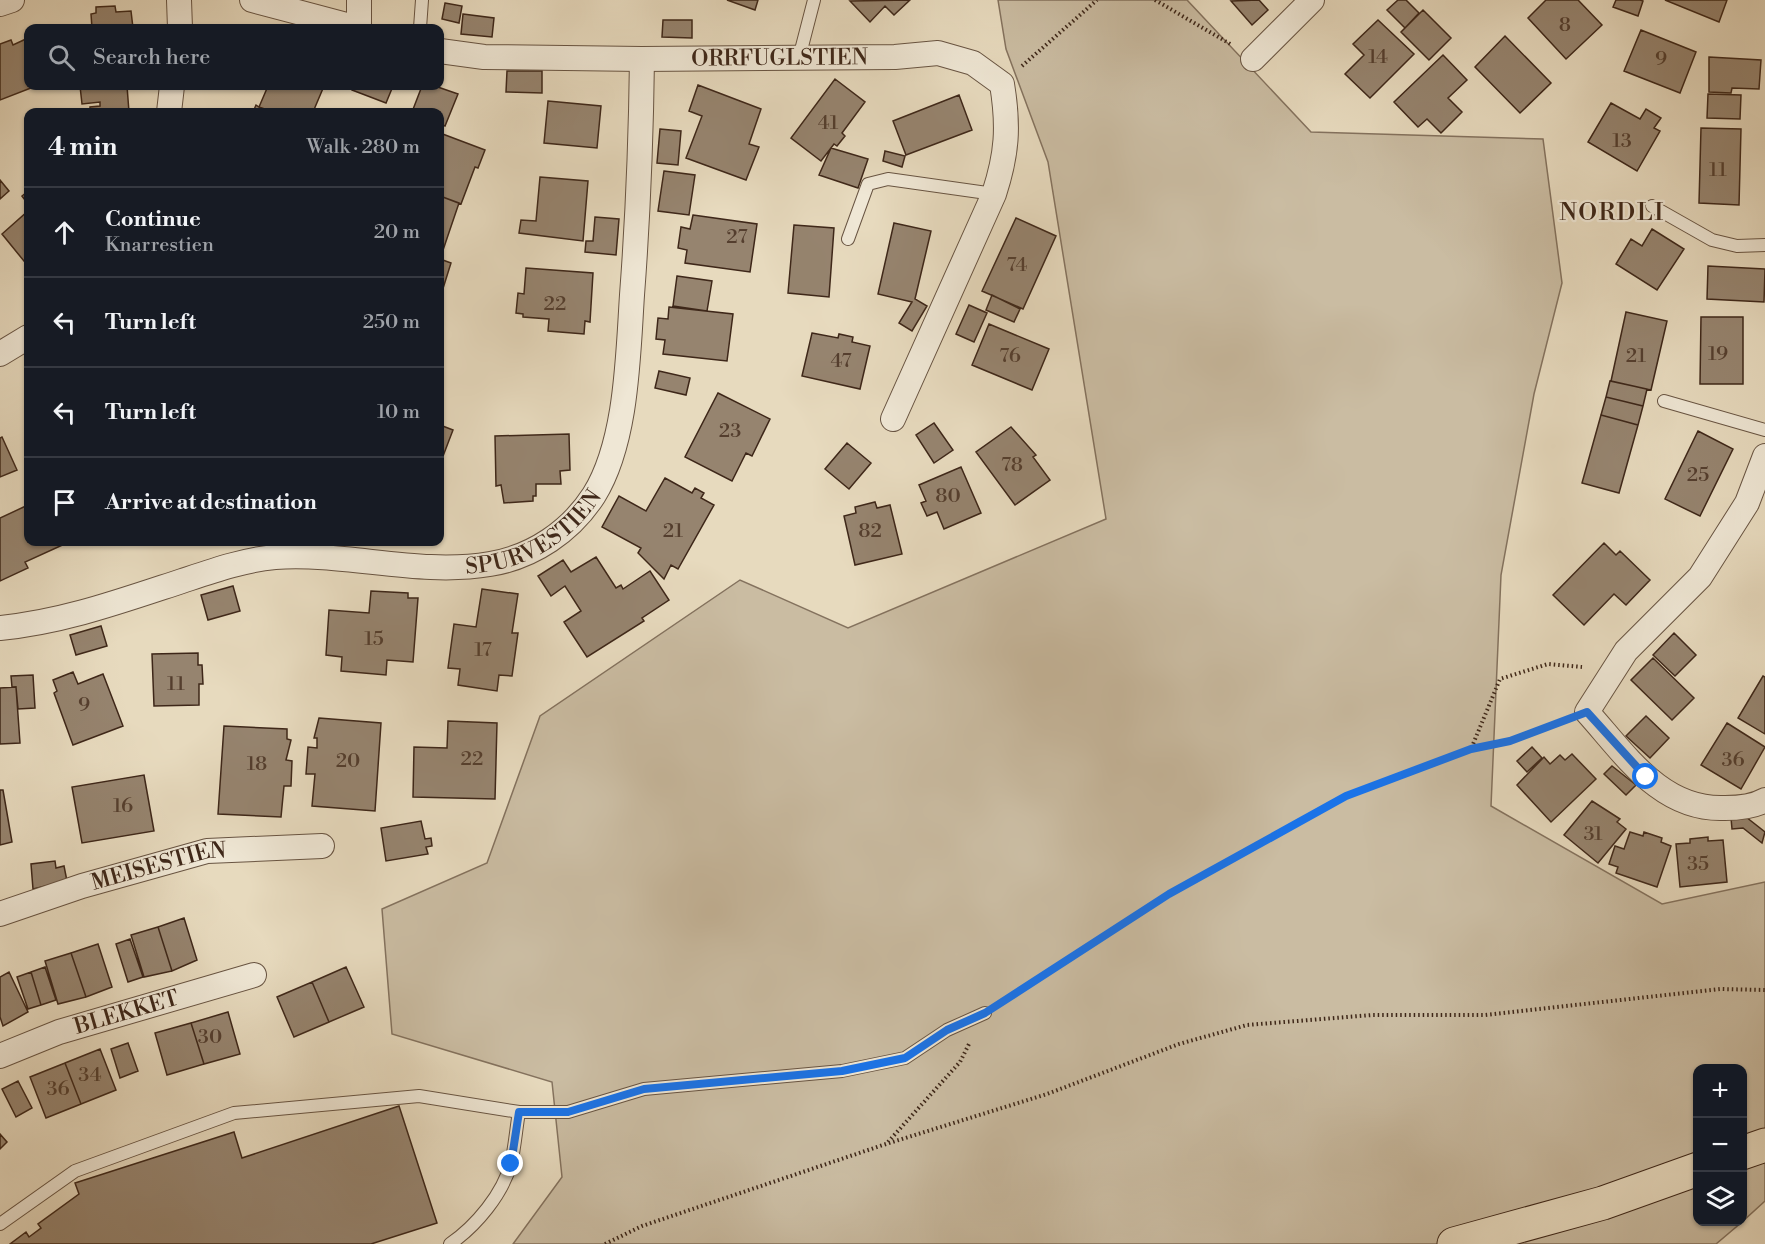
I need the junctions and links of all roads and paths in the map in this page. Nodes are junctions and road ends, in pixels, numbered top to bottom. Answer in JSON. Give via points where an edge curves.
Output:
{"nodes":[{"id":1,"x":12,"y":0,"type":"edge"},
{"id":2,"x":179,"y":0,"type":"edge"},
{"id":3,"x":252,"y":0,"type":"edge"},
{"id":4,"x":359,"y":0,"type":"edge"},
{"id":5,"x":422,"y":0,"type":"edge"},
{"id":6,"x":814,"y":0,"type":"edge"},
{"id":7,"x":1097,"y":0,"type":"edge"},
{"id":8,"x":1155,"y":0,"type":"edge"},
{"id":9,"x":1312,"y":0,"type":"edge"},
{"id":10,"x":0,"y":4,"type":"edge"},
{"id":11,"x":180,"y":24,"type":"edge"},
{"id":12,"x":343,"y":24,"type":"edge"},
{"id":13,"x":358,"y":24,"type":"edge"},
{"id":14,"x":420,"y":24,"type":"edge"},
{"id":15,"x":444,"y":52,"type":"edge"},
{"id":16,"x":799,"y":58,"type":"junction"},
{"id":17,"x":1253,"y":58,"type":"joint"},
{"id":18,"x":642,"y":59,"type":"junction"},
{"id":19,"x":1002,"y":84,"type":"junction"},
{"id":20,"x":172,"y":90,"type":"edge"},
{"id":21,"x":169,"y":108,"type":"edge"},
{"id":22,"x":994,"y":194,"type":"junction"},
{"id":23,"x":1652,"y":206,"type":"dead end"},
{"id":24,"x":848,"y":239,"type":"dead end"},
{"id":25,"x":1765,"y":244,"type":"edge"},
{"id":26,"x":24,"y":339,"type":"edge"},
{"id":27,"x":0,"y":354,"type":"edge"},
{"id":28,"x":1664,"y":401,"type":"dead end"},
{"id":29,"x":893,"y":419,"type":"dead end"},
{"id":30,"x":1765,"y":430,"type":"edge"},
{"id":31,"x":1765,"y":456,"type":"edge"},
{"id":32,"x":0,"y":628,"type":"edge"},
{"id":33,"x":1619,"y":665,"type":"junction"},
{"id":34,"x":1587,"y":712,"type":"junction"},
{"id":35,"x":1471,"y":749,"type":"junction"},
{"id":36,"x":1765,"y":800,"type":"edge"},
{"id":37,"x":322,"y":846,"type":"dead end"},
{"id":38,"x":0,"y":914,"type":"edge"},
{"id":39,"x":254,"y":975,"type":"dead end"},
{"id":40,"x":1765,"y":990,"type":"edge"},
{"id":41,"x":985,"y":1013,"type":"junction"},
{"id":42,"x":0,"y":1056,"type":"edge"},
{"id":43,"x":519,"y":1112,"type":"junction"},
{"id":44,"x":886,"y":1144,"type":"junction"},
{"id":45,"x":1765,"y":1144,"type":"edge"},
{"id":46,"x":1747,"y":1151,"type":"edge"},
{"id":47,"x":1693,"y":1171,"type":"edge"},
{"id":48,"x":0,"y":1224,"type":"edge"},
{"id":49,"x":450,"y":1244,"type":"edge"},
{"id":50,"x":605,"y":1244,"type":"edge"},
{"id":51,"x":1454,"y":1244,"type":"edge"}],
"edges":[{"from":1,"to":10,"type":"street"},
{"from":2,"to":11,"type":"street"},
{"from":3,"to":12,"type":"street"},
{"from":4,"to":13,"type":"street"},
{"from":5,"to":14,"type":"lane"},
{"from":6,"to":16,"type":"lane"},
{"from":7,"to":19,"type":"path"},
{"from":8,"to":17,"type":"path"},
{"from":9,"to":17,"type":"street"},
{"from":15,"to":18,"type":"street","name":"ORRFUGLSTIEN","via":[[484,57]]},
{"from":16,"to":18,"type":"street","name":"ORRFUGLSTIEN"},
{"from":16,"to":19,"type":"street","name":"ORRFUGLSTIEN","via":[[938,53],[973,63]]},
{"from":18,"to":32,"type":"street","name":"SPURVESTIEN","via":[[640,177],[629,345],[620,416],[612,454],[594,494],[565,530],[528,554],[491,564],[447,568],[276,557],[237,563],[62,620]]},
{"from":19,"to":22,"type":"street","via":[[1007,117],[1005,160]]},
{"from":20,"to":21,"type":"street"},
{"from":22,"to":24,"type":"lane","via":[[888,179],[868,184]]},
{"from":22,"to":29,"type":"street"},
{"from":23,"to":25,"type":"lane","via":[[1712,240],[1737,246]]},
{"from":26,"to":27,"type":"street"},
{"from":28,"to":30,"type":"lane"},
{"from":31,"to":33,"type":"street","via":[[1747,503],[1700,577],[1626,651]]},
{"from":33,"to":34,"type":"street"},
{"from":33,"to":35,"type":"path","via":[[1585,668],[1548,664],[1500,679]]},
{"from":34,"to":35,"type":"path","via":[[1510,741]]},
{"from":34,"to":36,"type":"street","via":[[1646,777],[1681,802],[1710,809],[1736,808]]},
{"from":35,"to":41,"type":"path","via":[[1346,796],[1169,894]]},
{"from":37,"to":38,"type":"street","name":"MEISESTIEN","via":[[207,851]]},
{"from":39,"to":42,"type":"street","name":"BLEKKET","via":[[59,1032]]},
{"from":40,"to":44,"type":"path","via":[[1720,989],[1485,1015],[1372,1015],[1247,1025],[1179,1044],[1047,1094]]},
{"from":41,"to":43,"type":"lane","via":[[947,1030],[905,1058],[842,1071],[644,1089],[568,1112]]},
{"from":41,"to":44,"type":"path","via":[[960,1062]]},
{"from":43,"to":48,"type":"lane","via":[[419,1096],[234,1113],[75,1171]]},
{"from":43,"to":49,"type":"lane","via":[[511,1164],[499,1191],[467,1233]]},
{"from":44,"to":50,"type":"path","via":[[642,1226]]},
{"from":45,"to":46,"type":"main road"},
{"from":47,"to":51,"type":"main road","via":[[1603,1203]]}]}
